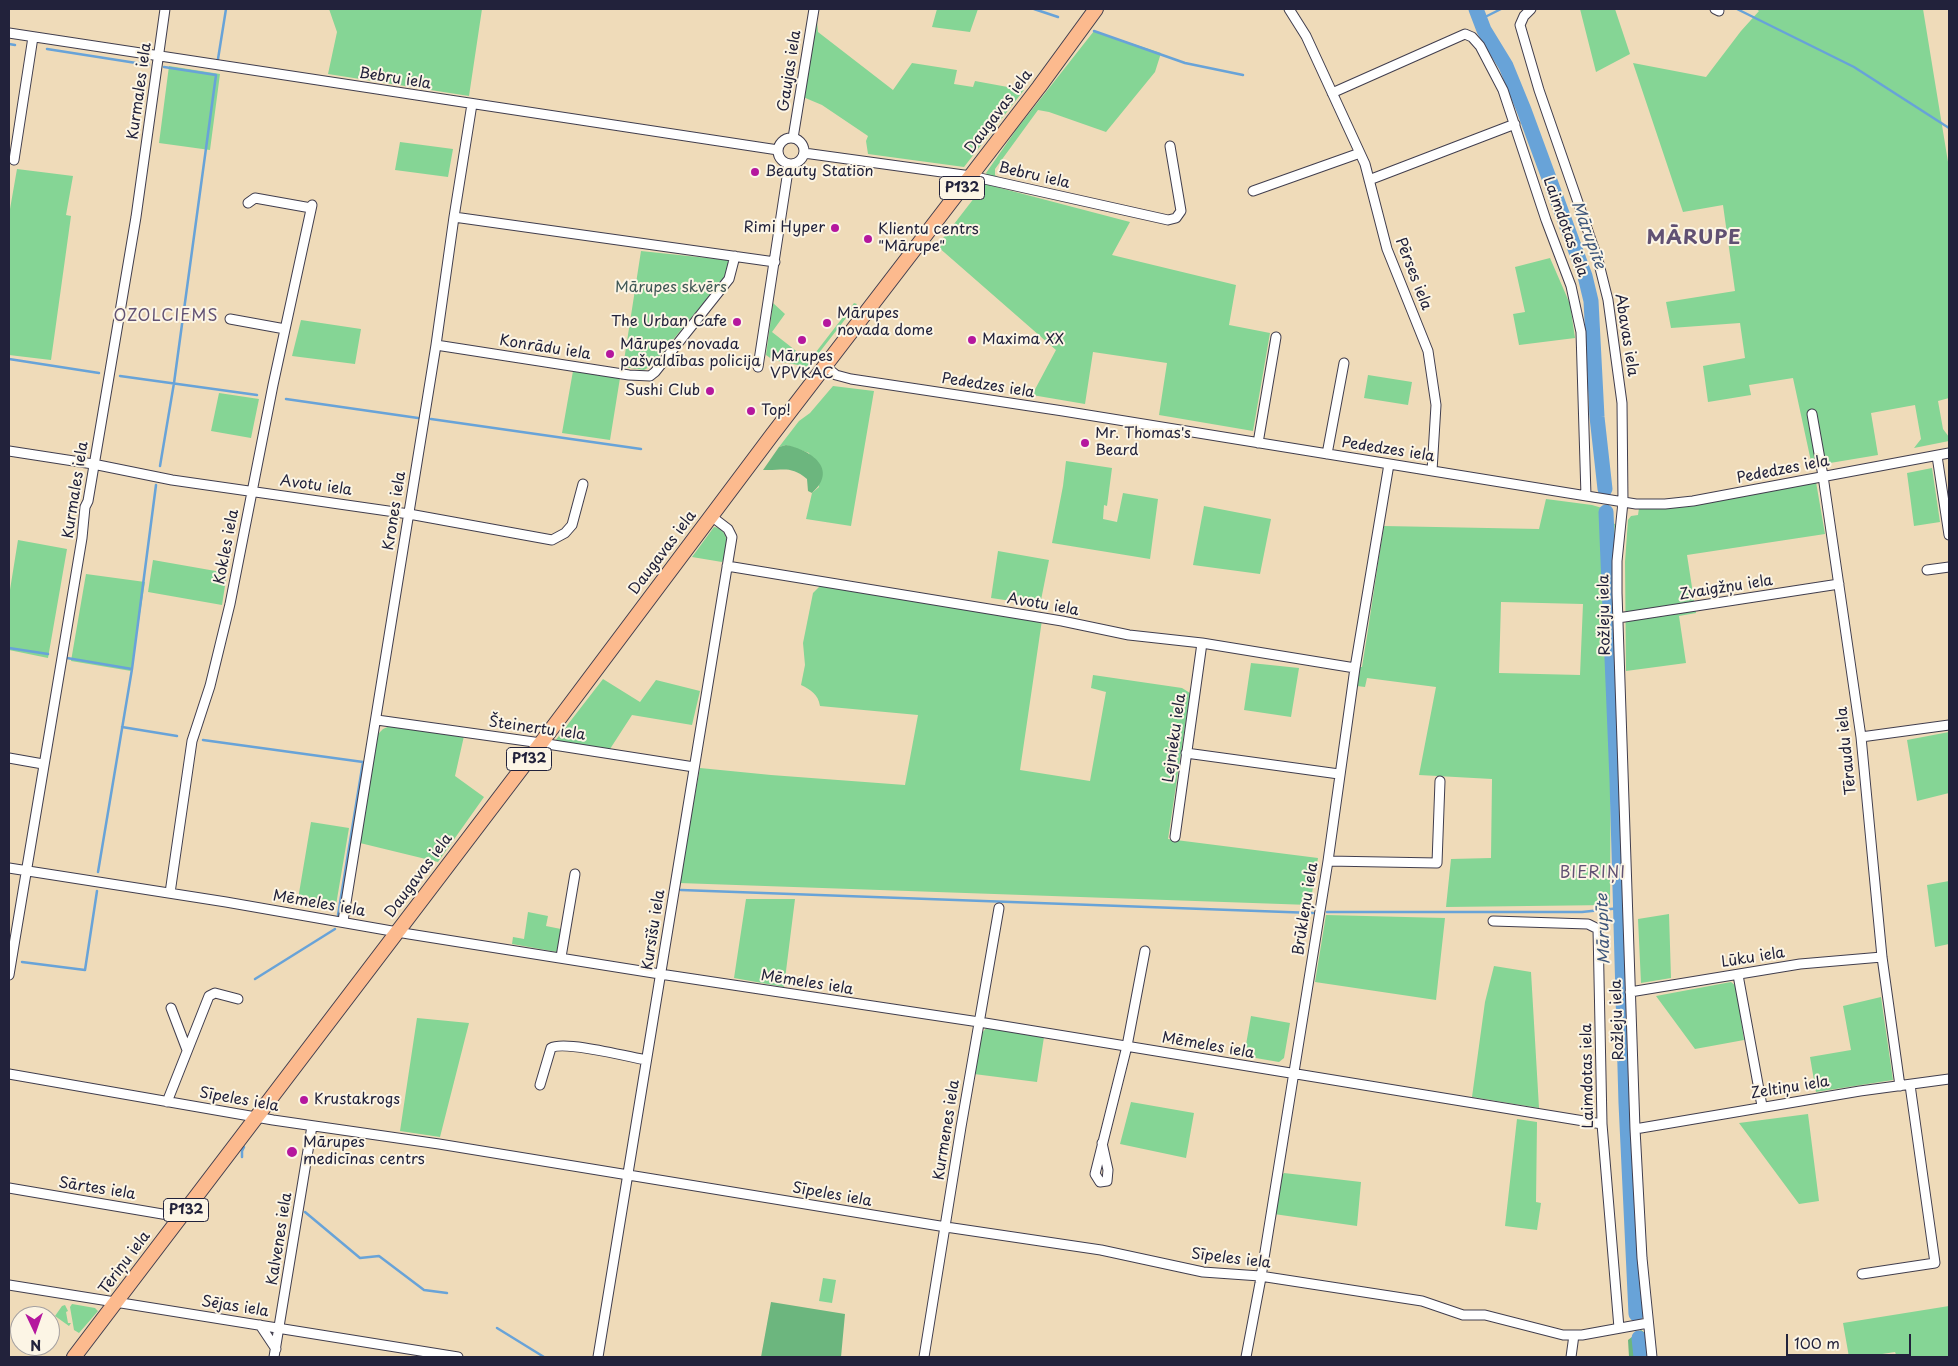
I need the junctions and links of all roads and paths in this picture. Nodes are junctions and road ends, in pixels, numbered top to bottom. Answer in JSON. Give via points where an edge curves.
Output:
{"nodes":[{"id":1,"x":165,"y":9,"type":"edge"},
{"id":2,"x":814,"y":9,"type":"edge"},
{"id":3,"x":1096,"y":9,"type":"edge"},
{"id":4,"x":1289,"y":9,"type":"edge"},
{"id":5,"x":1532,"y":9,"type":"edge"},
{"id":6,"x":9,"y":33,"type":"edge"},
{"id":7,"x":33,"y":36,"type":"junction"},
{"id":8,"x":158,"y":56,"type":"junction"},
{"id":9,"x":1332,"y":93,"type":"junction"},
{"id":10,"x":472,"y":104,"type":"junction"},
{"id":11,"x":1515,"y":124,"type":"junction"},
{"id":12,"x":793,"y":138,"type":"junction"},
{"id":13,"x":1170,"y":146,"type":"dead end"},
{"id":14,"x":778,"y":150,"type":"junction"},
{"id":15,"x":804,"y":153,"type":"junction"},
{"id":16,"x":1360,"y":153,"type":"junction"},
{"id":17,"x":14,"y":160,"type":"dead end"},
{"id":18,"x":790,"y":164,"type":"junction"},
{"id":19,"x":971,"y":176,"type":"junction"},
{"id":20,"x":1369,"y":180,"type":"junction"},
{"id":21,"x":1253,"y":191,"type":"dead end"},
{"id":22,"x":248,"y":203,"type":"dead end"},
{"id":23,"x":454,"y":217,"type":"junction"},
{"id":24,"x":735,"y":256,"type":"junction"},
{"id":25,"x":775,"y":262,"type":"junction"},
{"id":26,"x":230,"y":319,"type":"dead end"},
{"id":27,"x":285,"y":329,"type":"junction"},
{"id":28,"x":1276,"y":337,"type":"dead end"},
{"id":29,"x":436,"y":345,"type":"junction"},
{"id":30,"x":1344,"y":363,"type":"dead end"},
{"id":31,"x":825,"y":366,"type":"junction"},
{"id":32,"x":758,"y":367,"type":"dead end"},
{"id":33,"x":1812,"y":414,"type":"dead end"},
{"id":34,"x":1258,"y":443,"type":"junction"},
{"id":35,"x":9,"y":451,"type":"edge"},
{"id":36,"x":1949,"y":453,"type":"edge"},
{"id":37,"x":1327,"y":454,"type":"junction"},
{"id":38,"x":1937,"y":456,"type":"junction"},
{"id":39,"x":94,"y":464,"type":"junction"},
{"id":40,"x":1388,"y":464,"type":"junction"},
{"id":41,"x":1432,"y":471,"type":"junction"},
{"id":42,"x":1823,"y":476,"type":"junction"},
{"id":43,"x":583,"y":484,"type":"dead end"},
{"id":44,"x":252,"y":491,"type":"junction"},
{"id":45,"x":1586,"y":496,"type":"junction"},
{"id":46,"x":1622,"y":502,"type":"junction"},
{"id":47,"x":409,"y":514,"type":"junction"},
{"id":48,"x":711,"y":516,"type":"junction"},
{"id":49,"x":1949,"y":535,"type":"edge"},
{"id":50,"x":727,"y":566,"type":"junction"},
{"id":51,"x":1949,"y":567,"type":"edge"},
{"id":52,"x":1927,"y":570,"type":"dead end"},
{"id":53,"x":1839,"y":584,"type":"junction"},
{"id":54,"x":1618,"y":618,"type":"junction"},
{"id":55,"x":1202,"y":643,"type":"junction"},
{"id":56,"x":1355,"y":668,"type":"junction"},
{"id":57,"x":376,"y":720,"type":"junction"},
{"id":58,"x":1949,"y":725,"type":"edge"},
{"id":59,"x":1861,"y":737,"type":"junction"},
{"id":60,"x":541,"y":743,"type":"junction"},
{"id":61,"x":1186,"y":753,"type":"junction"},
{"id":62,"x":9,"y":758,"type":"edge"},
{"id":63,"x":43,"y":764,"type":"junction"},
{"id":64,"x":694,"y":767,"type":"junction"},
{"id":65,"x":1339,"y":774,"type":"junction"},
{"id":66,"x":1440,"y":781,"type":"dead end"},
{"id":67,"x":1175,"y":837,"type":"dead end"},
{"id":68,"x":1328,"y":861,"type":"junction"},
{"id":69,"x":9,"y":868,"type":"edge"},
{"id":70,"x":25,"y":871,"type":"junction"},
{"id":71,"x":575,"y":874,"type":"dead end"},
{"id":72,"x":170,"y":893,"type":"junction"},
{"id":73,"x":999,"y":908,"type":"dead end"},
{"id":74,"x":343,"y":921,"type":"junction"},
{"id":75,"x":1493,"y":921,"type":"dead end"},
{"id":76,"x":396,"y":932,"type":"junction"},
{"id":77,"x":1145,"y":951,"type":"dead end"},
{"id":78,"x":561,"y":957,"type":"junction"},
{"id":79,"x":1882,"y":957,"type":"junction"},
{"id":80,"x":660,"y":974,"type":"junction"},
{"id":81,"x":9,"y":975,"type":"edge"},
{"id":82,"x":1738,"y":975,"type":"junction"},
{"id":83,"x":1630,"y":992,"type":"junction"},
{"id":84,"x":238,"y":999,"type":"dead end"},
{"id":85,"x":171,"y":1008,"type":"dead end"},
{"id":86,"x":979,"y":1022,"type":"junction"},
{"id":87,"x":1127,"y":1046,"type":"junction"},
{"id":88,"x":187,"y":1050,"type":"junction"},
{"id":89,"x":646,"y":1060,"type":"junction"},
{"id":90,"x":9,"y":1074,"type":"edge"},
{"id":91,"x":1292,"y":1074,"type":"junction"},
{"id":92,"x":1949,"y":1079,"type":"edge"},
{"id":93,"x":1910,"y":1085,"type":"junction"},
{"id":94,"x":540,"y":1086,"type":"dead end"},
{"id":95,"x":1900,"y":1086,"type":"junction"},
{"id":96,"x":167,"y":1102,"type":"junction"},
{"id":97,"x":1762,"y":1106,"type":"junction"},
{"id":98,"x":256,"y":1117,"type":"junction"},
{"id":99,"x":1602,"y":1124,"type":"junction"},
{"id":100,"x":312,"y":1126,"type":"junction"},
{"id":101,"x":1635,"y":1129,"type":"junction"},
{"id":102,"x":1102,"y":1143,"type":"dead end"},
{"id":103,"x":628,"y":1175,"type":"junction"},
{"id":104,"x":9,"y":1188,"type":"edge"},
{"id":105,"x":180,"y":1217,"type":"junction"},
{"id":106,"x":946,"y":1227,"type":"junction"},
{"id":107,"x":1862,"y":1274,"type":"dead end"},
{"id":108,"x":1260,"y":1276,"type":"junction"},
{"id":109,"x":9,"y":1285,"type":"edge"},
{"id":110,"x":115,"y":1302,"type":"junction"},
{"id":111,"x":1648,"y":1323,"type":"junction"},
{"id":112,"x":260,"y":1325,"type":"junction"},
{"id":113,"x":279,"y":1328,"type":"junction"},
{"id":114,"x":1619,"y":1328,"type":"junction"},
{"id":115,"x":1574,"y":1335,"type":"junction"},
{"id":116,"x":275,"y":1353,"type":"edge"},
{"id":117,"x":74,"y":1357,"type":"edge"},
{"id":118,"x":458,"y":1357,"type":"edge"},
{"id":119,"x":598,"y":1357,"type":"edge"},
{"id":120,"x":924,"y":1357,"type":"edge"},
{"id":121,"x":1246,"y":1357,"type":"edge"},
{"id":122,"x":1571,"y":1357,"type":"edge"},
{"id":123,"x":1652,"y":1357,"type":"edge"}],
"edges":[{"from":1,"to":8,"type":"street","name":"Kurmales iela"},
{"from":2,"to":12,"type":"street","name":"Gaujas iela"},
{"from":3,"to":19,"type":"main road","name":"Daugavas iela","number":"P132"},
{"from":4,"to":9,"type":"street","name":"Pērses iela","via":[[1306,36]]},
{"from":5,"to":46,"type":"street","name":"Abavas iela","via":[[1520,25],[1538,90],[1598,260],[1608,300],[1622,403]]},
{"from":6,"to":7,"type":"street","name":"Bebru iela"},
{"from":7,"to":8,"type":"street","name":"Bebru iela"},
{"from":7,"to":17,"type":"street"},
{"from":8,"to":10,"type":"street","name":"Bebru iela"},
{"from":8,"to":39,"type":"street","name":"Kurmales iela","via":[[136,216]]},
{"from":9,"to":11,"type":"street","via":[[1468,34],[1480,46],[1492,68]]},
{"from":9,"to":16,"type":"street","name":"Pērses iela"},
{"from":10,"to":14,"type":"street","name":"Bebru iela"},
{"from":10,"to":23,"type":"street","name":"Krones iela"},
{"from":11,"to":20,"type":"street"},
{"from":11,"to":45,"type":"street","name":"Laimdotas iela","via":[[1571,286],[1581,332]]},
{"from":12,"to":14,"type":"street","via":[[783,141]]},
{"from":12,"to":15,"type":"street","via":[[802,143]]},
{"from":13,"to":19,"type":"street","name":"Bebru iela","via":[[1181,211],[1176,218],[1168,220]]},
{"from":14,"to":18,"type":"street","via":[[781,159]]},
{"from":15,"to":18,"type":"street","via":[[799,161]]},
{"from":15,"to":19,"type":"street","name":"Bebru iela"},
{"from":16,"to":20,"type":"street","name":"Pērses iela"},
{"from":16,"to":21,"type":"street"},
{"from":18,"to":25,"type":"street"},
{"from":19,"to":31,"type":"main road","name":"Daugavas iela","number":"P132"},
{"from":20,"to":41,"type":"street","name":"Pērses iela","via":[[1387,250],[1428,351],[1436,405]]},
{"from":22,"to":27,"type":"street","name":"Kokles iela","via":[[255,198],[311,206]]},
{"from":23,"to":24,"type":"street"},
{"from":23,"to":29,"type":"street","name":"Krones iela"},
{"from":24,"to":25,"type":"street"},
{"from":24,"to":29,"type":"street","name":"Konrādu iela","via":[[729,279],[650,376]]},
{"from":25,"to":32,"type":"street"},
{"from":26,"to":27,"type":"street"},
{"from":27,"to":44,"type":"street","name":"Kokles iela"},
{"from":28,"to":34,"type":"street"},
{"from":29,"to":47,"type":"street","name":"Krones iela"},
{"from":30,"to":37,"type":"street"},
{"from":31,"to":34,"type":"street","name":"Pededzes iela","via":[[836,375],[851,379]]},
{"from":31,"to":48,"type":"main road","name":"Daugavas iela","number":"P132"},
{"from":33,"to":42,"type":"street","name":"Tēraudu iela"},
{"from":34,"to":37,"type":"street","name":"Pededzes iela"},
{"from":35,"to":39,"type":"street","name":"Avotu iela"},
{"from":36,"to":38,"type":"street","name":"Pededzes iela"},
{"from":37,"to":40,"type":"street","name":"Pededzes iela"},
{"from":38,"to":42,"type":"street","name":"Pededzes iela"},
{"from":38,"to":49,"type":"street"},
{"from":39,"to":44,"type":"street","name":"Avotu iela","via":[[172,480]]},
{"from":39,"to":63,"type":"street","name":"Kurmales iela","via":[[88,501],[84,507],[82,538]]},
{"from":40,"to":41,"type":"street","name":"Pededzes iela"},
{"from":40,"to":56,"type":"street","name":"Brūkleņu iela"},
{"from":41,"to":45,"type":"street","name":"Pededzes iela"},
{"from":42,"to":46,"type":"street","name":"Pededzes iela","via":[[1677,503],[1649,505]]},
{"from":42,"to":53,"type":"street","name":"Tēraudu iela"},
{"from":43,"to":47,"type":"street","name":"Avotu iela","via":[[572,525],[552,540]]},
{"from":44,"to":47,"type":"street","name":"Avotu iela"},
{"from":44,"to":72,"type":"street","name":"Kokles iela","via":[[222,638],[192,741]]},
{"from":45,"to":46,"type":"street","name":"Pededzes iela"},
{"from":46,"to":54,"type":"street","name":"Rožleju iela"},
{"from":47,"to":57,"type":"street","name":"Krones iela"},
{"from":48,"to":50,"type":"street","name":"Kursīšu iela","via":[[731,532]]},
{"from":48,"to":60,"type":"main road","name":"Daugavas iela","number":"P132"},
{"from":50,"to":55,"type":"street","name":"Avotu iela","via":[[1129,635]]},
{"from":50,"to":64,"type":"street","name":"Kursīšu iela"},
{"from":51,"to":52,"type":"street"},
{"from":53,"to":54,"type":"street","name":"Zvaigžņu iela"},
{"from":53,"to":59,"type":"street","name":"Tēraudu iela"},
{"from":54,"to":83,"type":"street","name":"Rožleju iela"},
{"from":55,"to":56,"type":"street","name":"Avotu iela"},
{"from":55,"to":61,"type":"street","name":"Lejnieku iela"},
{"from":56,"to":65,"type":"street","name":"Brūkleņu iela"},
{"from":57,"to":60,"type":"street","name":"Šteinertu iela"},
{"from":57,"to":74,"type":"street","name":"Krones iela"},
{"from":58,"to":59,"type":"street"},
{"from":59,"to":79,"type":"street","name":"Tēraudu iela"},
{"from":60,"to":64,"type":"street","name":"Šteinertu iela"},
{"from":60,"to":76,"type":"main road","name":"Daugavas iela","number":"P132"},
{"from":61,"to":65,"type":"street"},
{"from":61,"to":67,"type":"street","name":"Lejnieku iela"},
{"from":62,"to":63,"type":"street"},
{"from":63,"to":70,"type":"street","name":"Kurmales iela"},
{"from":64,"to":80,"type":"street","name":"Kursīšu iela"},
{"from":65,"to":68,"type":"street","name":"Brūkleņu iela"},
{"from":66,"to":68,"type":"street","via":[[1437,863]]},
{"from":68,"to":91,"type":"street","name":"Brūkleņu iela"},
{"from":69,"to":70,"type":"street","name":"Mēmeles iela"},
{"from":70,"to":72,"type":"street","name":"Mēmeles iela"},
{"from":70,"to":81,"type":"street","name":"Kurmales iela"},
{"from":71,"to":78,"type":"street"},
{"from":72,"to":74,"type":"street","name":"Mēmeles iela"},
{"from":73,"to":86,"type":"street","name":"Kurmenes iela"},
{"from":74,"to":76,"type":"street","name":"Mēmeles iela"},
{"from":75,"to":99,"type":"street","name":"Laimdotas iela","via":[[1588,924],[1598,929]]},
{"from":76,"to":78,"type":"street","name":"Mēmeles iela"},
{"from":76,"to":98,"type":"main road","name":"Daugavas iela","number":"P132"},
{"from":77,"to":87,"type":"street"},
{"from":78,"to":80,"type":"street","name":"Mēmeles iela"},
{"from":79,"to":82,"type":"street","name":"Lūku iela","via":[[1800,964]]},
{"from":79,"to":95,"type":"street","name":"Tēraudu iela"},
{"from":80,"to":86,"type":"street","name":"Mēmeles iela"},
{"from":80,"to":89,"type":"street","name":"Kursīšu iela"},
{"from":82,"to":83,"type":"street","name":"Lūku iela"},
{"from":82,"to":97,"type":"street"},
{"from":83,"to":101,"type":"street","name":"Rožleju iela"},
{"from":84,"to":88,"type":"street","via":[[215,993],[208,996]]},
{"from":85,"to":88,"type":"street"},
{"from":86,"to":87,"type":"street","name":"Mēmeles iela"},
{"from":86,"to":106,"type":"street","name":"Kurmenes iela"},
{"from":87,"to":91,"type":"street","name":"Mēmeles iela"},
{"from":87,"to":102,"type":"street"},
{"from":88,"to":96,"type":"street"},
{"from":89,"to":94,"type":"street","via":[[556,1046],[551,1048]]},
{"from":89,"to":103,"type":"street","name":"Kursīšu iela"},
{"from":90,"to":96,"type":"street","name":"Sīpeles iela"},
{"from":91,"to":99,"type":"street","name":"Mēmeles iela"},
{"from":91,"to":108,"type":"street","name":"Brūkleņu iela"},
{"from":92,"to":93,"type":"street","name":"Zeltiņu iela"},
{"from":93,"to":95,"type":"street","name":"Zeltiņu iela"},
{"from":93,"to":107,"type":"street","via":[[1935,1263]]},
{"from":95,"to":97,"type":"street","name":"Zeltiņu iela"},
{"from":96,"to":98,"type":"street","name":"Sīpeles iela"},
{"from":97,"to":101,"type":"street","name":"Zeltiņu iela"},
{"from":98,"to":100,"type":"street","name":"Sīpeles iela"},
{"from":98,"to":105,"type":"main road","name":"Tēriņu iela","number":"P132"},
{"from":99,"to":114,"type":"street","name":"Laimdotas iela"},
{"from":100,"to":103,"type":"street","name":"Sīpeles iela"},
{"from":100,"to":113,"type":"street","name":"Kalvenes iela"},
{"from":101,"to":111,"type":"street","name":"Rožleju iela"},
{"from":103,"to":106,"type":"street","name":"Sīpeles iela"},
{"from":103,"to":119,"type":"street","name":"Kursīšu iela"},
{"from":104,"to":105,"type":"street","name":"Sārtes iela"},
{"from":105,"to":110,"type":"main road","name":"Tēriņu iela","number":"P132"},
{"from":106,"to":108,"type":"street","name":"Sīpeles iela","via":[[1100,1250],[1204,1272]]},
{"from":106,"to":120,"type":"street","name":"Kurmenes iela"},
{"from":108,"to":115,"type":"street","name":"Sīpeles iela","via":[[1422,1301],[1463,1314],[1485,1315]]},
{"from":108,"to":121,"type":"street","name":"Brūkleņu iela"},
{"from":109,"to":110,"type":"street","name":"Sējas iela"},
{"from":110,"to":112,"type":"street","name":"Sējas iela"},
{"from":110,"to":117,"type":"main road","name":"Tēriņu iela","number":"P132"},
{"from":111,"to":114,"type":"street","name":"Sīpeles iela"},
{"from":111,"to":123,"type":"street","name":"Rožleju iela"},
{"from":112,"to":113,"type":"street","name":"Sējas iela"},
{"from":112,"to":116,"type":"street"},
{"from":113,"to":116,"type":"street","name":"Kalvenes iela"},
{"from":113,"to":118,"type":"street","name":"Sējas iela"},
{"from":114,"to":115,"type":"street","name":"Sīpeles iela"},
{"from":115,"to":122,"type":"street"}]}
